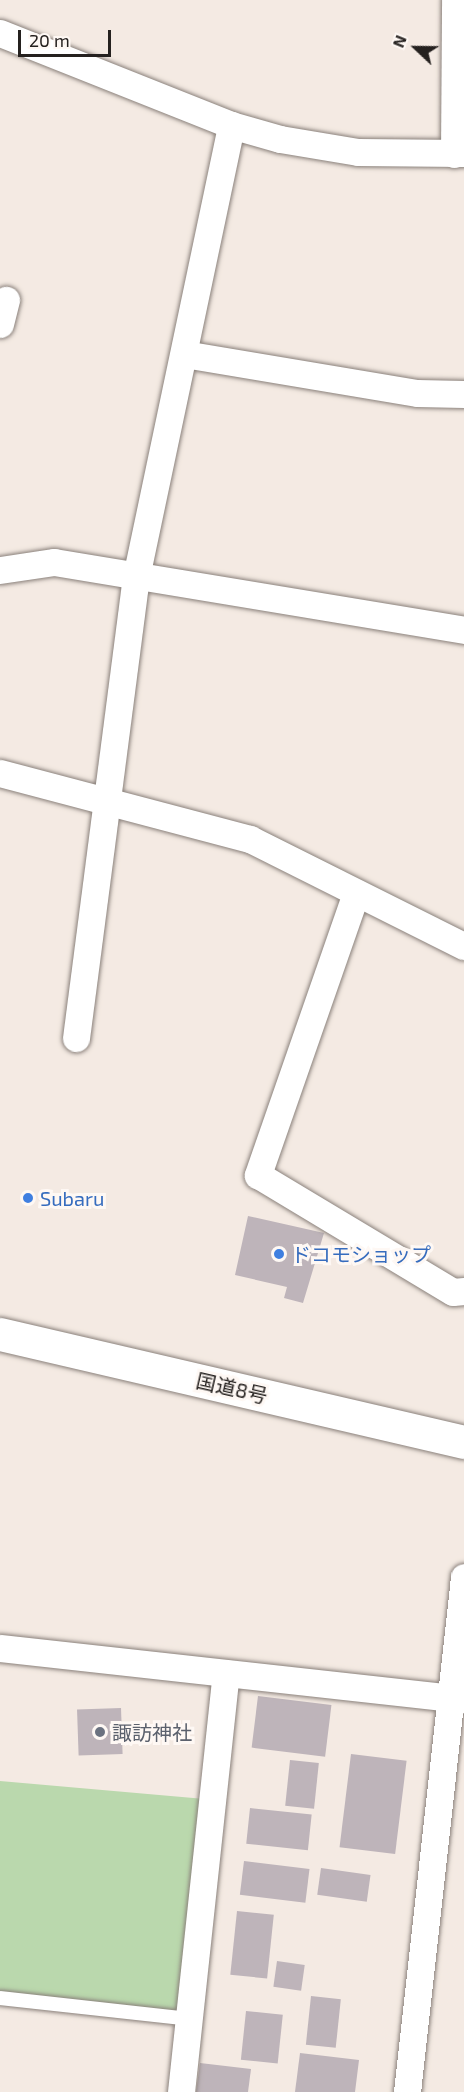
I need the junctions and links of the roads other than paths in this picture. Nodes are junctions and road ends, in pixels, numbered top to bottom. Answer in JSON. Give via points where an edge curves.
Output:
{"nodes":[{"id":1,"x":455,"y":0,"type":"edge"},
{"id":2,"x":0,"y":33,"type":"edge"},
{"id":3,"x":231,"y":125,"type":"junction"},
{"id":4,"x":459,"y":154,"type":"edge"},
{"id":5,"x":184,"y":354,"type":"junction"},
{"id":6,"x":464,"y":394,"type":"edge"},
{"id":7,"x":0,"y":570,"type":"edge"},
{"id":8,"x":136,"y":577,"type":"junction"},
{"id":9,"x":464,"y":630,"type":"edge"},
{"id":10,"x":0,"y":773,"type":"edge"},
{"id":11,"x":103,"y":798,"type":"junction"},
{"id":12,"x":356,"y":894,"type":"junction"},
{"id":13,"x":464,"y":946,"type":"edge"},
{"id":14,"x":75,"y":1038,"type":"dead end"},
{"id":15,"x":464,"y":1291,"type":"edge"},
{"id":16,"x":0,"y":1334,"type":"edge"},
{"id":17,"x":464,"y":1442,"type":"edge"},
{"id":18,"x":464,"y":1577,"type":"edge"},
{"id":19,"x":0,"y":1648,"type":"edge"},
{"id":20,"x":226,"y":1673,"type":"junction"},
{"id":21,"x":457,"y":1698,"type":"edge"},
{"id":22,"x":0,"y":1998,"type":"edge"},
{"id":23,"x":189,"y":2019,"type":"junction"},
{"id":24,"x":181,"y":2092,"type":"edge"},
{"id":25,"x":407,"y":2092,"type":"edge"}],
"edges":[{"from":1,"to":4,"type":"street"},
{"from":2,"to":3,"type":"street"},
{"from":3,"to":4,"type":"street","via":[[358,152]]},
{"from":3,"to":5,"type":"street"},
{"from":5,"to":6,"type":"street","via":[[417,393]]},
{"from":5,"to":8,"type":"street"},
{"from":7,"to":8,"type":"street","via":[[54,562]]},
{"from":8,"to":9,"type":"street"},
{"from":8,"to":11,"type":"street"},
{"from":10,"to":11,"type":"street"},
{"from":11,"to":12,"type":"street","via":[[250,839]]},
{"from":11,"to":14,"type":"street"},
{"from":12,"to":13,"type":"street"},
{"from":12,"to":15,"type":"street","via":[[258,1175],[453,1292]]},
{"from":16,"to":17,"type":"highway","name":"国道8号"},
{"from":18,"to":21,"type":"street"},
{"from":19,"to":20,"type":"street"},
{"from":20,"to":21,"type":"street"},
{"from":20,"to":23,"type":"street"},
{"from":21,"to":25,"type":"street"},
{"from":22,"to":23,"type":"lane"},
{"from":23,"to":24,"type":"street"}]}
